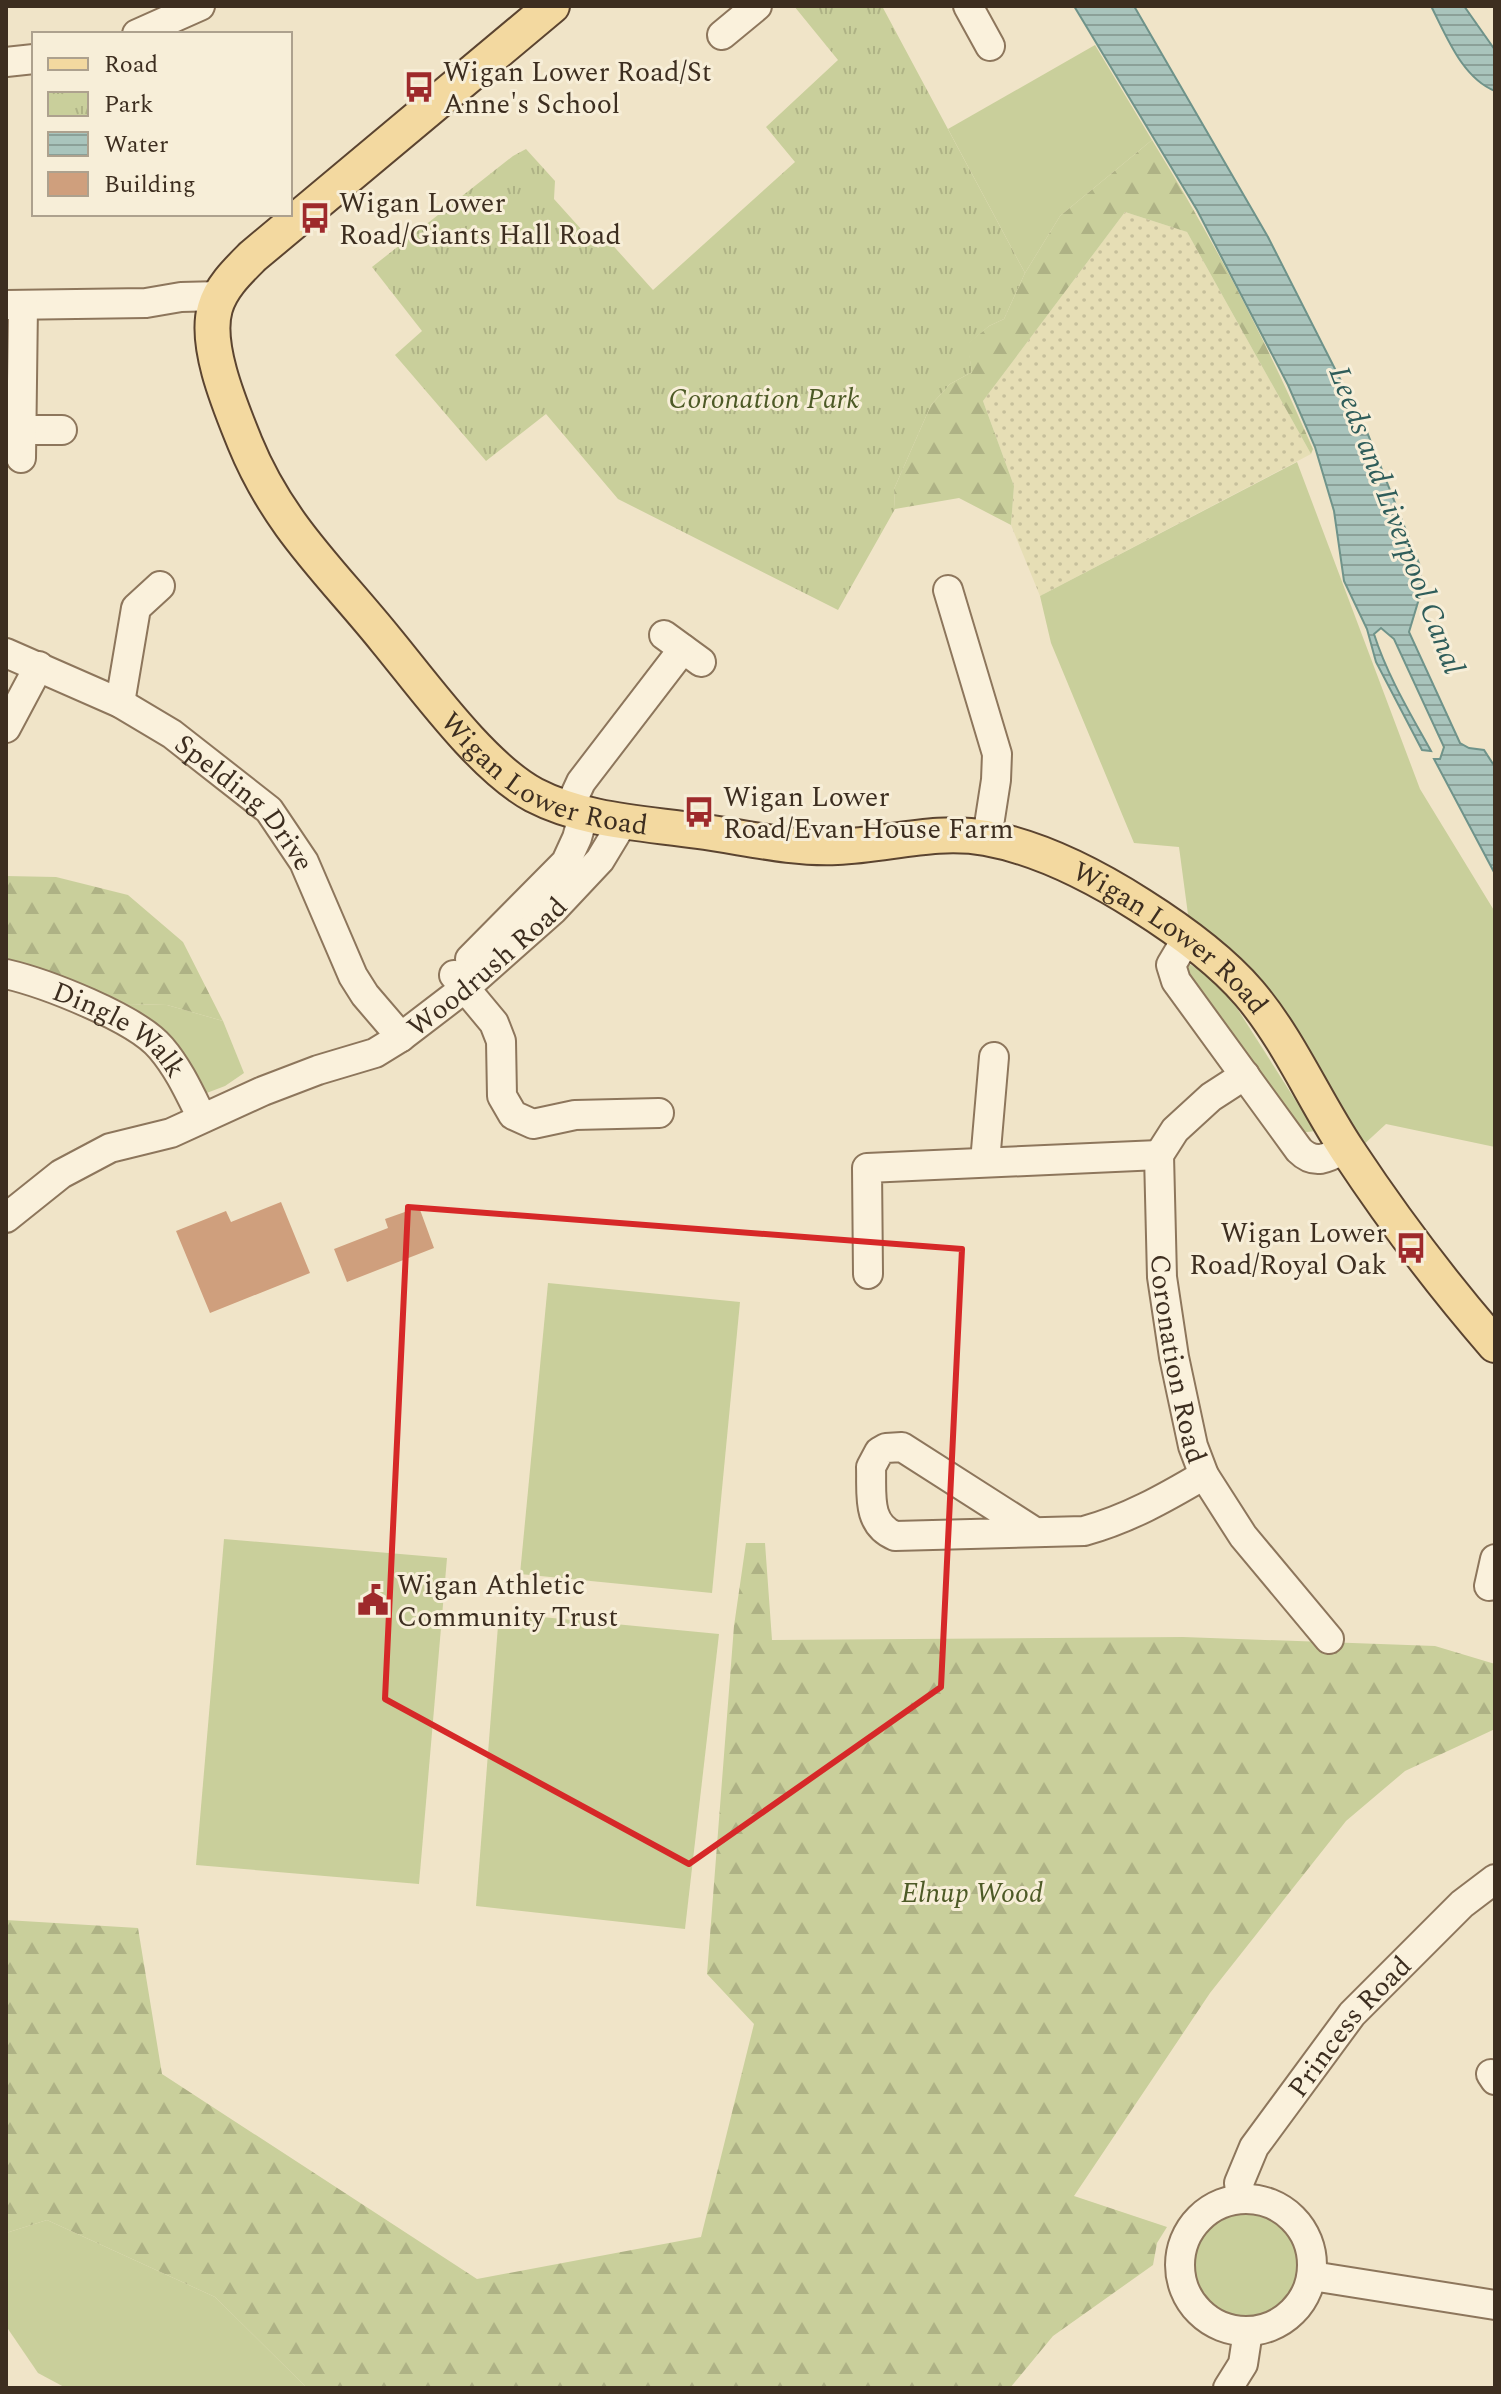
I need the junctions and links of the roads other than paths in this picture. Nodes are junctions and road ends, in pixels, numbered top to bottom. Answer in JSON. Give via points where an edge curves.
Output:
{"nodes":[{"id":1,"x":200,"y":6,"type":"edge"},
{"id":2,"x":552,"y":6,"type":"edge"},
{"id":3,"x":757,"y":6,"type":"edge"},
{"id":4,"x":968,"y":6,"type":"edge"},
{"id":5,"x":142,"y":32,"type":"edge"},
{"id":6,"x":722,"y":35,"type":"dead end"},
{"id":7,"x":990,"y":46,"type":"dead end"},
{"id":8,"x":32,"y":59,"type":"edge"},
{"id":9,"x":6,"y":62,"type":"edge"},
{"id":10,"x":220,"y":296,"type":"junction"},
{"id":11,"x":15,"y":305,"type":"edge"},
{"id":12,"x":21,"y":430,"type":"junction"},
{"id":13,"x":62,"y":430,"type":"dead end"},
{"id":14,"x":21,"y":458,"type":"dead end"},
{"id":15,"x":160,"y":586,"type":"dead end"},
{"id":16,"x":944,"y":604,"type":"dead end"},
{"id":17,"x":683,"y":649,"type":"dead end"},
{"id":18,"x":6,"y":653,"type":"edge"},
{"id":19,"x":39,"y":666,"type":"junction"},
{"id":20,"x":120,"y":703,"type":"junction"},
{"id":21,"x":6,"y":728,"type":"edge"},
{"id":22,"x":577,"y":811,"type":"junction"},
{"id":23,"x":623,"y":822,"type":"junction"},
{"id":24,"x":987,"y":838,"type":"junction"},
{"id":25,"x":1187,"y":938,"type":"junction"},
{"id":26,"x":6,"y":974,"type":"edge"},
{"id":27,"x":459,"y":981,"type":"junction"},
{"id":28,"x":395,"y":1030,"type":"junction"},
{"id":29,"x":994,"y":1057,"type":"dead end"},
{"id":30,"x":1245,"y":1075,"type":"junction"},
{"id":31,"x":202,"y":1118,"type":"junction"},
{"id":32,"x":641,"y":1120,"type":"dead end"},
{"id":33,"x":1346,"y":1148,"type":"junction"},
{"id":34,"x":1159,"y":1155,"type":"junction"},
{"id":35,"x":985,"y":1162,"type":"junction"},
{"id":36,"x":6,"y":1218,"type":"edge"},
{"id":37,"x":868,"y":1274,"type":"dead end"},
{"id":38,"x":1495,"y":1345,"type":"edge"},
{"id":39,"x":1204,"y":1475,"type":"junction"},
{"id":40,"x":1035,"y":1532,"type":"junction"},
{"id":41,"x":1329,"y":1639,"type":"dead end"},
{"id":42,"x":1495,"y":1879,"type":"edge"},
{"id":43,"x":1241,"y":2198,"type":"junction"},
{"id":44,"x":1312,"y":2276,"type":"junction"},
{"id":45,"x":1495,"y":2305,"type":"edge"},
{"id":46,"x":1248,"y":2331,"type":"junction"},
{"id":47,"x":1228,"y":2388,"type":"edge"}],
"edges":[{"from":1,"to":5,"type":"street"},
{"from":2,"to":10,"type":"main road","name":"Wigan Lower Road","via":[[253,256]]},
{"from":3,"to":6,"type":"street"},
{"from":4,"to":7,"type":"street"},
{"from":8,"to":9,"type":"street"},
{"from":10,"to":11,"type":"street"},
{"from":10,"to":22,"type":"main road","name":"Wigan Lower Road","via":[[213,316],[214,346],[226,391],[250,454],[287,523],[482,751],[534,795]]},
{"from":11,"to":12,"type":"street"},
{"from":12,"to":13,"type":"street"},
{"from":12,"to":14,"type":"street"},
{"from":15,"to":20,"type":"street","via":[[136,608]]},
{"from":16,"to":24,"type":"street","via":[[997,754]]},
{"from":17,"to":22,"type":"street","name":"Woodrush Road","via":[[581,782]]},
{"from":18,"to":19,"type":"street","name":"Spelding Drive"},
{"from":19,"to":20,"type":"street","name":"Spelding Drive"},
{"from":19,"to":21,"type":"street"},
{"from":20,"to":28,"type":"street","name":"Spelding Drive","via":[[172,734],[269,810],[304,862],[353,976]]},
{"from":22,"to":23,"type":"main road","name":"Wigan Lower Road"},
{"from":22,"to":27,"type":"street","name":"Woodrush Road","via":[[577,838],[566,862]]},
{"from":23,"to":24,"type":"main road","name":"Wigan Lower Road","via":[[814,848],[934,835]]},
{"from":23,"to":27,"type":"street","name":"Woodrush Road","via":[[600,860],[562,900]]},
{"from":24,"to":25,"type":"main road","name":"Wigan Lower Road","via":[[1063,862],[1141,905]]},
{"from":25,"to":30,"type":"street","via":[[1174,957],[1172,973]]},
{"from":25,"to":33,"type":"main road","name":"Wigan Lower Road","via":[[1250,993]]},
{"from":26,"to":31,"type":"street","name":"Dingle Walk","via":[[36,980],[138,1027],[160,1046]]},
{"from":27,"to":28,"type":"street","name":"Woodrush Road"},
{"from":27,"to":32,"type":"street","via":[[494,1023],[501,1041],[502,1096],[513,1115],[533,1124],[575,1115]]},
{"from":28,"to":31,"type":"street","name":"Woodrush Road","via":[[375,1053],[318,1070]]},
{"from":29,"to":35,"type":"street"},
{"from":30,"to":33,"type":"street","via":[[1306,1157],[1325,1160]]},
{"from":30,"to":34,"type":"street","via":[[1175,1130]]},
{"from":31,"to":36,"type":"street","via":[[85,1160]]},
{"from":33,"to":38,"type":"main road","name":"Wigan Lower Road","via":[[1434,1272]]},
{"from":34,"to":35,"type":"street"},
{"from":34,"to":39,"type":"street","name":"Coronation Road","via":[[1162,1277],[1174,1357]]},
{"from":35,"to":37,"type":"street","via":[[867,1168]]},
{"from":39,"to":40,"type":"street","via":[[1109,1524],[1084,1531]]},
{"from":39,"to":41,"type":"street","name":"Coronation Road","via":[[1243,1536]]},
{"from":40,"to":40,"type":"street","via":[[888,1533],[873,1515],[874,1459],[886,1448],[902,1447]]},
{"from":42,"to":43,"type":"street","name":"Princess Road","via":[[1462,1904],[1352,2014],[1254,2147],[1239,2183]]},
{"from":43,"to":44,"type":"street","via":[[1280,2207],[1295,2220],[1312,2256]]},
{"from":43,"to":46,"type":"street","via":[[1203,2214],[1189,2230],[1179,2270],[1196,2309],[1212,2322]]},
{"from":44,"to":45,"type":"street"},
{"from":44,"to":46,"type":"street","via":[[1289,2315]]},
{"from":46,"to":47,"type":"street","via":[[1243,2364]]}]}
